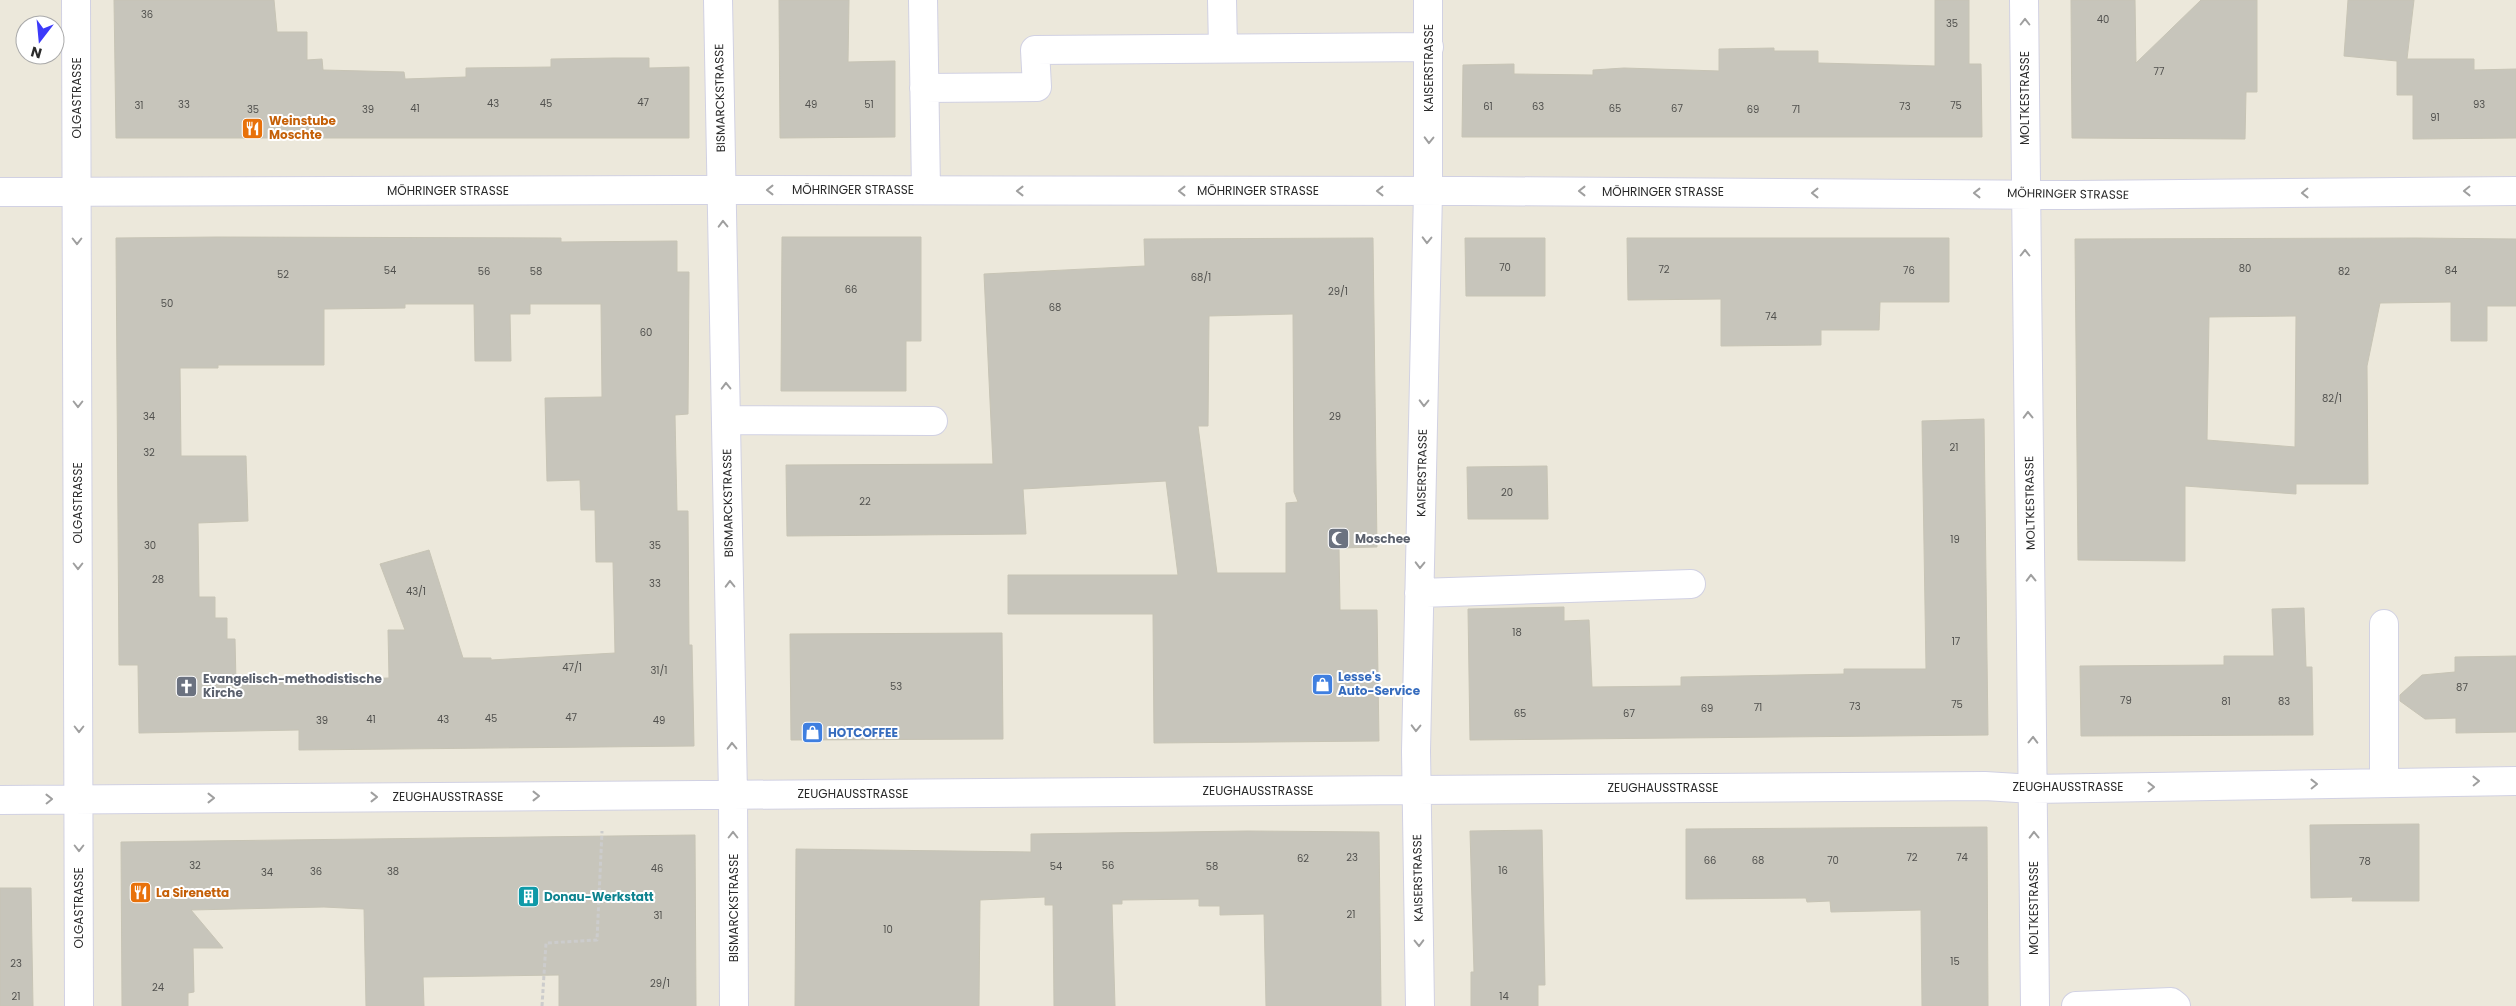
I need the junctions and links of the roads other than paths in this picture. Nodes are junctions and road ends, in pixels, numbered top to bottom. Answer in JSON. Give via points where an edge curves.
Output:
{"nodes":[{"id":1,"x":76,"y":0,"type":"edge"},
{"id":2,"x":718,"y":0,"type":"edge"},
{"id":3,"x":923,"y":0,"type":"edge"},
{"id":4,"x":1222,"y":0,"type":"edge"},
{"id":5,"x":1428,"y":0,"type":"edge"},
{"id":6,"x":2024,"y":0,"type":"edge"},
{"id":7,"x":1429,"y":47,"type":"junction"},
{"id":8,"x":1223,"y":48,"type":"junction"},
{"id":9,"x":924,"y":88,"type":"junction"},
{"id":10,"x":722,"y":190,"type":"junction"},
{"id":11,"x":926,"y":190,"type":"junction"},
{"id":12,"x":2516,"y":191,"type":"edge"},
{"id":13,"x":0,"y":192,"type":"edge"},
{"id":14,"x":1428,"y":192,"type":"junction"},
{"id":15,"x":76,"y":193,"type":"junction"},
{"id":16,"x":2026,"y":194,"type":"junction"},
{"id":17,"x":726,"y":420,"type":"junction"},
{"id":18,"x":933,"y":420,"type":"dead end"},
{"id":19,"x":1691,"y":584,"type":"dead end"},
{"id":20,"x":1419,"y":593,"type":"junction"},
{"id":21,"x":2384,"y":624,"type":"dead end"},
{"id":22,"x":2516,"y":781,"type":"edge"},
{"id":23,"x":2384,"y":783,"type":"junction"},
{"id":24,"x":2033,"y":789,"type":"junction"},
{"id":25,"x":1416,"y":790,"type":"junction"},
{"id":26,"x":733,"y":795,"type":"junction"},
{"id":27,"x":80,"y":799,"type":"junction"},
{"id":28,"x":0,"y":800,"type":"edge"},
{"id":29,"x":79,"y":1006,"type":"edge"},
{"id":30,"x":734,"y":1006,"type":"edge"},
{"id":31,"x":1420,"y":1006,"type":"edge"},
{"id":32,"x":2035,"y":1006,"type":"edge"},
{"id":33,"x":2076,"y":1006,"type":"edge"},
{"id":34,"x":2176,"y":1006,"type":"edge"}],
"edges":[{"from":1,"to":15,"type":"street","name":"OLGASTRASSE"},
{"from":2,"to":10,"type":"street","name":"BISMARCKSTRASSE"},
{"from":3,"to":9,"type":"street"},
{"from":4,"to":8,"type":"street"},
{"from":5,"to":7,"type":"street","name":"KAISERSTRASSE"},
{"from":16,"to":6,"type":"street","name":"MOLTKESTRASSE","one_way":true},
{"from":7,"to":8,"type":"street"},
{"from":7,"to":14,"type":"street","name":"KAISERSTRASSE","one_way":true},
{"from":8,"to":9,"type":"street","via":[[1035,50],[1036,87]]},
{"from":9,"to":11,"type":"street"},
{"from":11,"to":10,"type":"street","name":"MÖHRINGER STRASSE","one_way":true},
{"from":10,"to":15,"type":"street","name":"MÖHRINGER STRASSE"},
{"from":17,"to":10,"type":"street","name":"BISMARCKSTRASSE","one_way":true},
{"from":14,"to":11,"type":"street","name":"MÖHRINGER STRASSE","one_way":true},
{"from":12,"to":16,"type":"street","name":"MÖHRINGER STRASSE","one_way":true},
{"from":13,"to":15,"type":"street","name":"MÖHRINGER STRASSE"},
{"from":16,"to":14,"type":"street","name":"MÖHRINGER STRASSE","one_way":true},
{"from":14,"to":20,"type":"street","name":"KAISERSTRASSE","one_way":true},
{"from":15,"to":27,"type":"street","name":"OLGASTRASSE","one_way":true},
{"from":24,"to":16,"type":"street","name":"MOLTKESTRASSE","one_way":true},
{"from":17,"to":18,"type":"street"},
{"from":26,"to":17,"type":"street","name":"BISMARCKSTRASSE","one_way":true},
{"from":19,"to":20,"type":"street"},
{"from":20,"to":25,"type":"street","name":"KAISERSTRASSE","one_way":true},
{"from":21,"to":23,"type":"street"},
{"from":23,"to":22,"type":"street","name":"ZEUGHAUSSTRASSE","one_way":true},
{"from":24,"to":23,"type":"street","name":"ZEUGHAUSSTRASSE","one_way":true},
{"from":24,"to":25,"type":"street","name":"ZEUGHAUSSTRASSE","via":[[1975,786]]},
{"from":32,"to":24,"type":"street","name":"MOLTKESTRASSE","one_way":true},
{"from":25,"to":26,"type":"street","name":"ZEUGHAUSSTRASSE"},
{"from":25,"to":31,"type":"street","name":"KAISERSTRASSE","one_way":true},
{"from":27,"to":26,"type":"street","name":"ZEUGHAUSSTRASSE","one_way":true},
{"from":30,"to":26,"type":"street","name":"BISMARCKSTRASSE","one_way":true},
{"from":28,"to":27,"type":"street","name":"ZEUGHAUSSTRASSE","one_way":true},
{"from":27,"to":29,"type":"street","name":"OLGASTRASSE","one_way":true},
{"from":33,"to":34,"type":"street","via":[[2171,1002]]}]}
